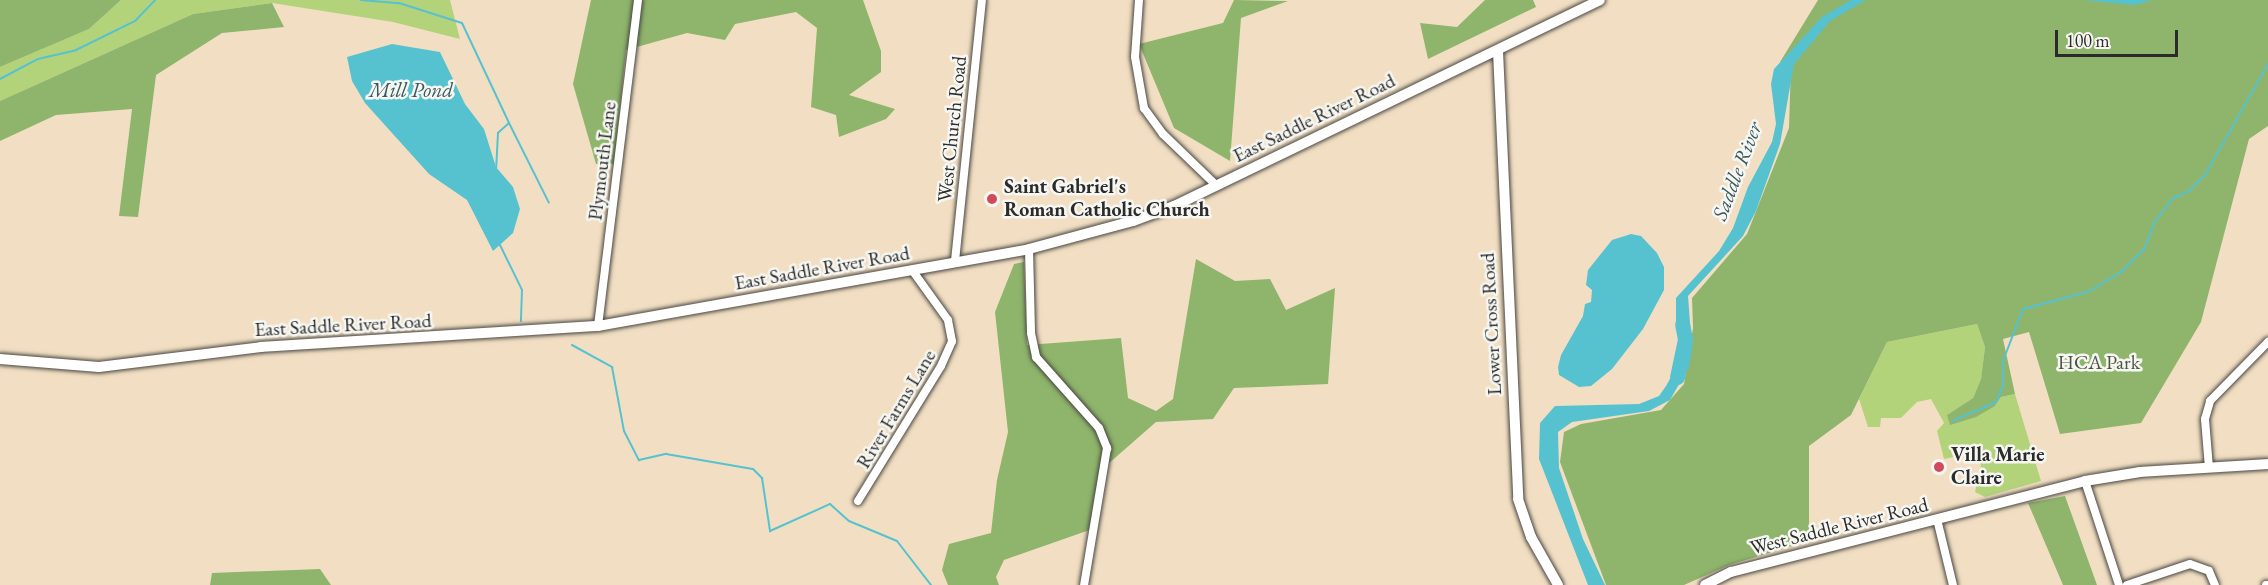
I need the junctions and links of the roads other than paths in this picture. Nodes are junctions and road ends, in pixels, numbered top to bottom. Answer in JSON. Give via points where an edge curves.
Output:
{"nodes":[{"id":1,"x":639,"y":0,"type":"edge"},
{"id":2,"x":982,"y":0,"type":"edge"},
{"id":3,"x":1140,"y":0,"type":"edge"},
{"id":4,"x":1600,"y":0,"type":"edge"},
{"id":5,"x":1498,"y":51,"type":"junction"},
{"id":6,"x":1216,"y":185,"type":"junction"},
{"id":7,"x":1029,"y":249,"type":"junction"},
{"id":8,"x":955,"y":261,"type":"junction"},
{"id":9,"x":912,"y":270,"type":"junction"},
{"id":10,"x":598,"y":326,"type":"junction"},
{"id":11,"x":2268,"y":342,"type":"edge"},
{"id":12,"x":0,"y":359,"type":"edge"},
{"id":13,"x":2268,"y":464,"type":"edge"},
{"id":14,"x":2209,"y":468,"type":"junction"},
{"id":15,"x":2085,"y":481,"type":"junction"},
{"id":16,"x":858,"y":501,"type":"dead end"},
{"id":17,"x":1937,"y":519,"type":"junction"},
{"id":18,"x":1084,"y":585,"type":"edge"},
{"id":19,"x":1558,"y":585,"type":"edge"},
{"id":20,"x":1705,"y":585,"type":"edge"},
{"id":21,"x":1953,"y":585,"type":"edge"},
{"id":22,"x":2119,"y":585,"type":"edge"},
{"id":23,"x":2127,"y":585,"type":"edge"},
{"id":24,"x":2215,"y":585,"type":"edge"}],
"edges":[{"from":1,"to":10,"type":"street","name":"Plymouth Lane"},
{"from":2,"to":8,"type":"street","name":"West Church Road"},
{"from":3,"to":6,"type":"street","via":[[1135,57],[1144,108],[1163,134]]},
{"from":4,"to":5,"type":"street","name":"East Saddle River Road"},
{"from":5,"to":6,"type":"street","name":"East Saddle River Road"},
{"from":5,"to":19,"type":"street","name":"Lower Cross Road","via":[[1518,499],[1531,537]]},
{"from":6,"to":7,"type":"street","name":"East Saddle River Road","via":[[1144,218]]},
{"from":7,"to":8,"type":"street","name":"East Saddle River Road"},
{"from":7,"to":18,"type":"street","via":[[1031,333],[1036,357],[1099,428],[1107,448]]},
{"from":8,"to":9,"type":"street","name":"East Saddle River Road"},
{"from":9,"to":10,"type":"street","name":"East Saddle River Road"},
{"from":9,"to":16,"type":"street","name":"River Farms Lane","via":[[948,320],[952,341],[936,375]]},
{"from":10,"to":12,"type":"street","name":"East Saddle River Road","via":[[284,345],[99,367]]},
{"from":11,"to":14,"type":"street","via":[[2210,401],[2205,419]]},
{"from":13,"to":14,"type":"street","name":"West Saddle River Road"},
{"from":14,"to":15,"type":"street","name":"West Saddle River Road"},
{"from":15,"to":17,"type":"street","name":"West Saddle River Road"},
{"from":15,"to":22,"type":"street"},
{"from":17,"to":20,"type":"street","name":"West Saddle River Road","via":[[1731,572]]},
{"from":17,"to":21,"type":"street"},
{"from":23,"to":24,"type":"street","via":[[2190,564],[2209,571]]}]}
